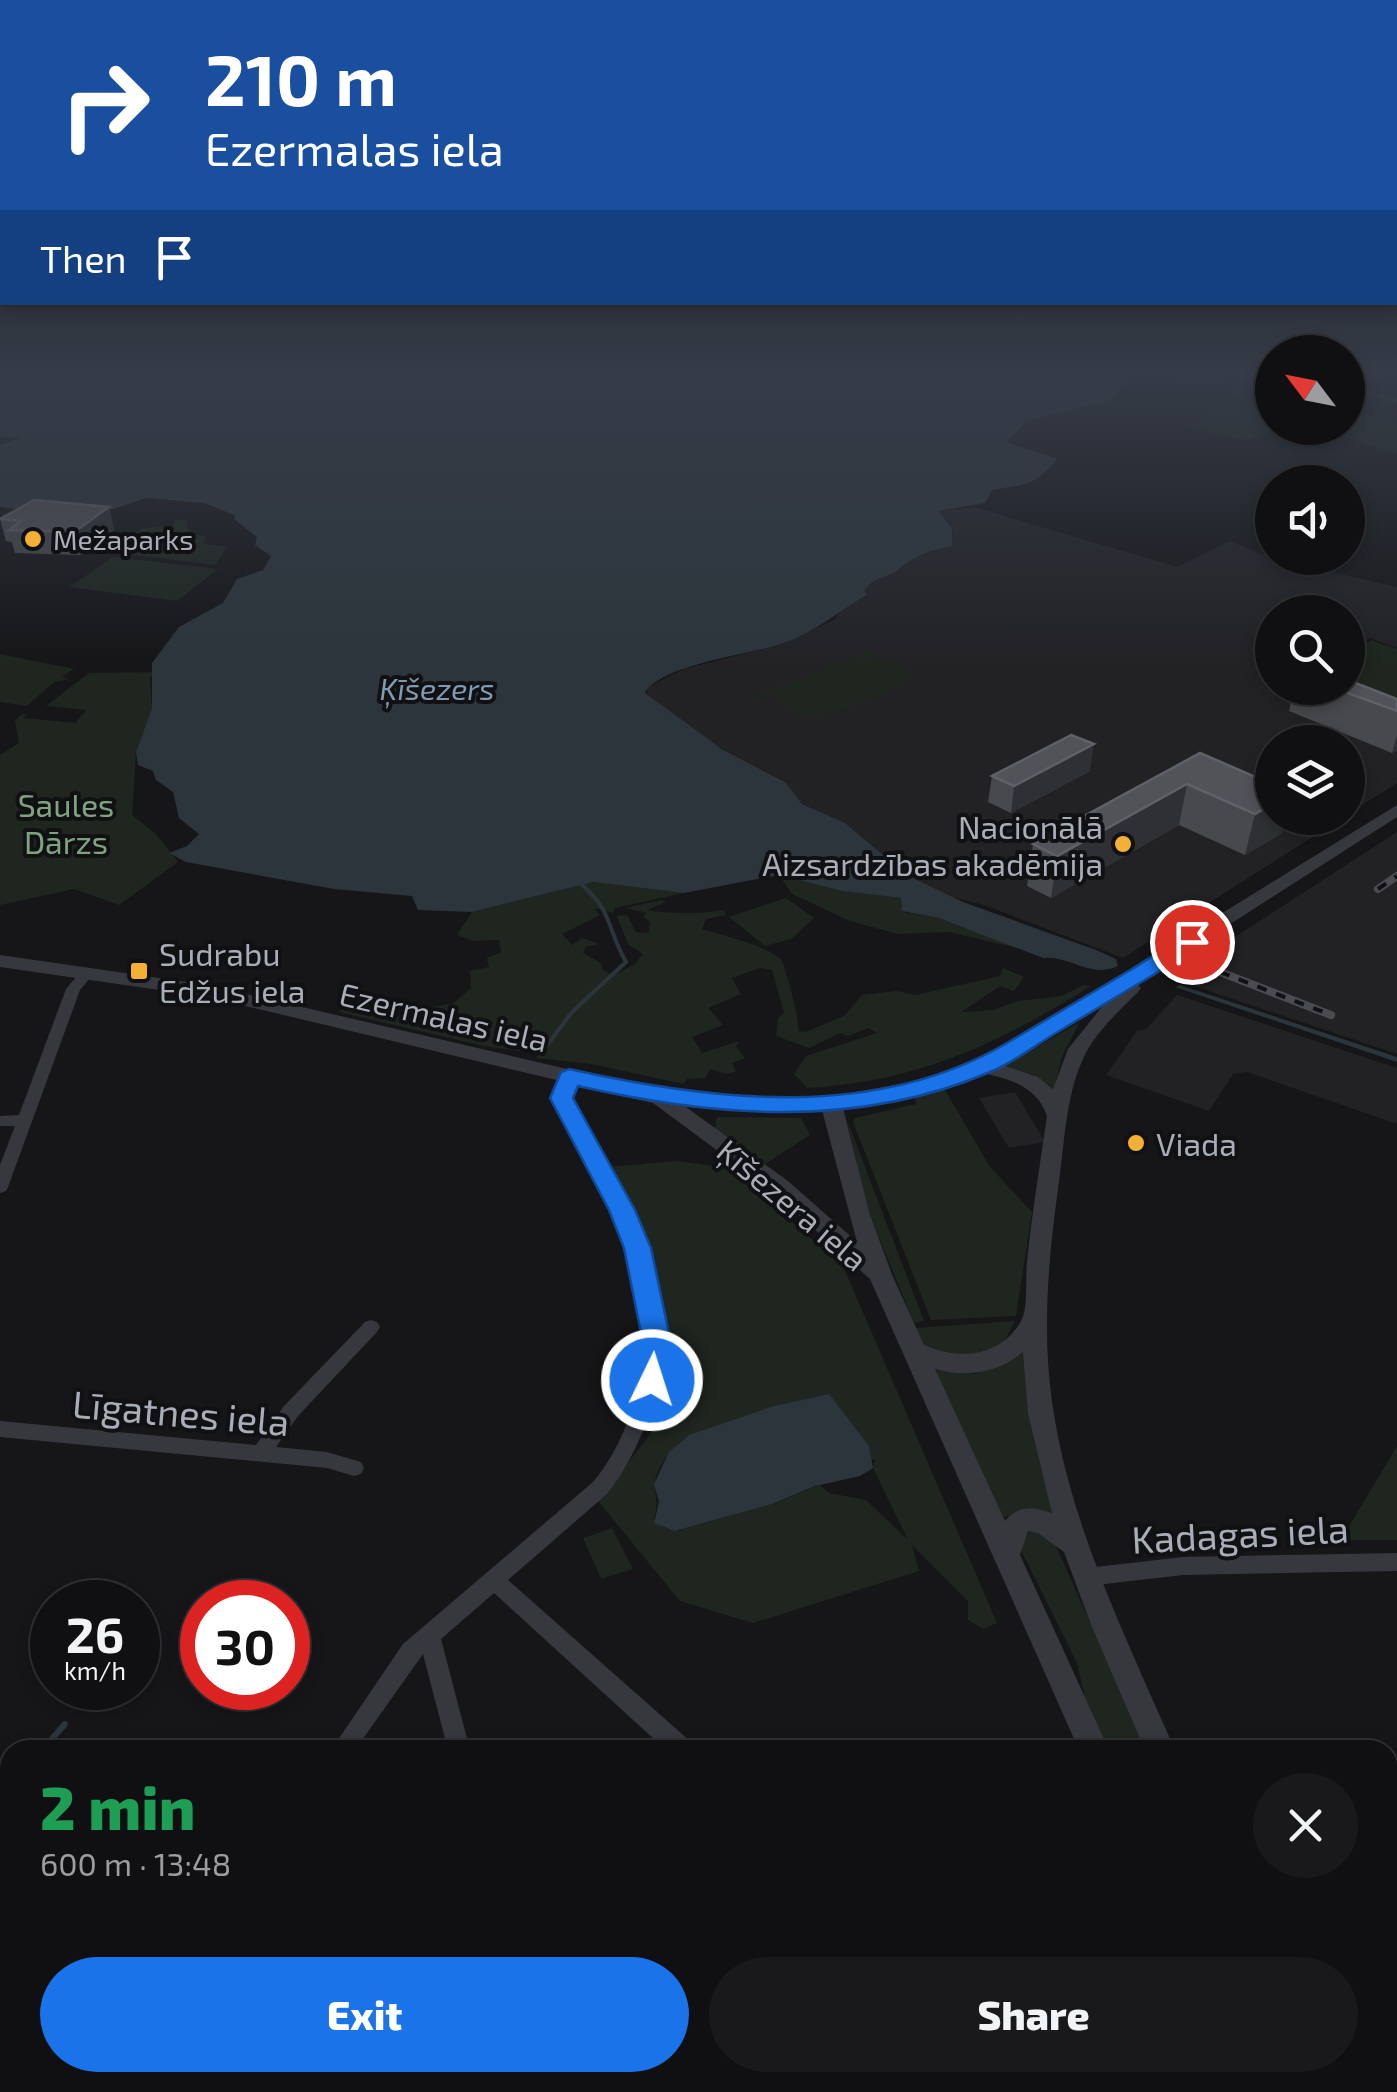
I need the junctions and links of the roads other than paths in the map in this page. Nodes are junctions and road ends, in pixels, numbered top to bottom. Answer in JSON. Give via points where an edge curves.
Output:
{"nodes":[{"id":1,"x":1397,"y":810,"type":"edge"},
{"id":2,"x":0,"y":961,"type":"edge"},
{"id":3,"x":86,"y":972,"type":"junction"},
{"id":4,"x":1144,"y":972,"type":"junction"},
{"id":5,"x":983,"y":1067,"type":"junction"},
{"id":6,"x":569,"y":1077,"type":"junction"},
{"id":7,"x":657,"y":1096,"type":"junction"},
{"id":8,"x":830,"y":1104,"type":"junction"},
{"id":9,"x":1059,"y":1119,"type":"junction"},
{"id":10,"x":24,"y":1120,"type":"junction"},
{"id":11,"x":0,"y":1121,"type":"edge"},
{"id":12,"x":0,"y":1187,"type":"edge"},
{"id":13,"x":881,"y":1277,"type":"junction"},
{"id":14,"x":1035,"y":1321,"type":"junction"},
{"id":15,"x":371,"y":1326,"type":"dead end"},
{"id":16,"x":912,"y":1350,"type":"junction"},
{"id":17,"x":0,"y":1429,"type":"edge"},
{"id":18,"x":260,"y":1455,"type":"junction"},
{"id":19,"x":354,"y":1468,"type":"dead end"},
{"id":20,"x":1075,"y":1546,"type":"junction"},
{"id":21,"x":1006,"y":1555,"type":"junction"},
{"id":22,"x":1397,"y":1562,"type":"edge"},
{"id":23,"x":1087,"y":1578,"type":"junction"},
{"id":24,"x":494,"y":1579,"type":"junction"},
{"id":25,"x":429,"y":1634,"type":"junction"},
{"id":26,"x":349,"y":1740,"type":"edge"},
{"id":27,"x":456,"y":1740,"type":"edge"},
{"id":28,"x":672,"y":1740,"type":"edge"},
{"id":29,"x":1089,"y":1740,"type":"edge"},
{"id":30,"x":1156,"y":1740,"type":"edge"}],
"edges":[{"from":1,"to":4,"type":"street","name":"Ezermalas iela"},
{"from":2,"to":3,"type":"street","name":"Ezermalas iela"},
{"from":3,"to":6,"type":"street","name":"Ezermalas iela","via":[[208,991]]},
{"from":3,"to":10,"type":"street"},
{"from":4,"to":5,"type":"street","name":"Ezermalas iela"},
{"from":4,"to":9,"type":"street","via":[[1071,1062]]},
{"from":5,"to":8,"type":"street","name":"Ezermalas iela"},
{"from":5,"to":9,"type":"street","via":[[1037,1084]]},
{"from":6,"to":7,"type":"street","name":"Ezermalas iela"},
{"from":6,"to":24,"type":"street","via":[[562,1098],[638,1248],[656,1362],[614,1472]]},
{"from":7,"to":8,"type":"street","name":"Ezermalas iela"},
{"from":7,"to":13,"type":"street","name":"Ķīšezera iela","via":[[780,1186]]},
{"from":8,"to":13,"type":"street","name":"Ķīšezera iela"},
{"from":9,"to":14,"type":"street"},
{"from":10,"to":11,"type":"street"},
{"from":10,"to":12,"type":"street"},
{"from":13,"to":16,"type":"street","name":"Ķīšezera iela"},
{"from":14,"to":16,"type":"street","via":[[1010,1351],[973,1366],[956,1367]]},
{"from":14,"to":20,"type":"street","via":[[1041,1410]]},
{"from":15,"to":18,"type":"street","via":[[290,1410]]},
{"from":16,"to":21,"type":"street","name":"Ķīšezera iela"},
{"from":17,"to":18,"type":"street","name":"Līgatnes iela"},
{"from":18,"to":19,"type":"street","name":"Līgatnes iela"},
{"from":20,"to":21,"type":"street","via":[[1044,1522],[1022,1520],[1010,1533]]},
{"from":20,"to":23,"type":"street"},
{"from":21,"to":29,"type":"street","name":"Ķīšezera iela"},
{"from":22,"to":23,"type":"street","name":"Kadagas iela","via":[[1183,1566]]},
{"from":23,"to":30,"type":"street"},
{"from":24,"to":25,"type":"street"},
{"from":24,"to":28,"type":"street"},
{"from":25,"to":26,"type":"street","via":[[393,1672]]},
{"from":25,"to":27,"type":"street"}]}
